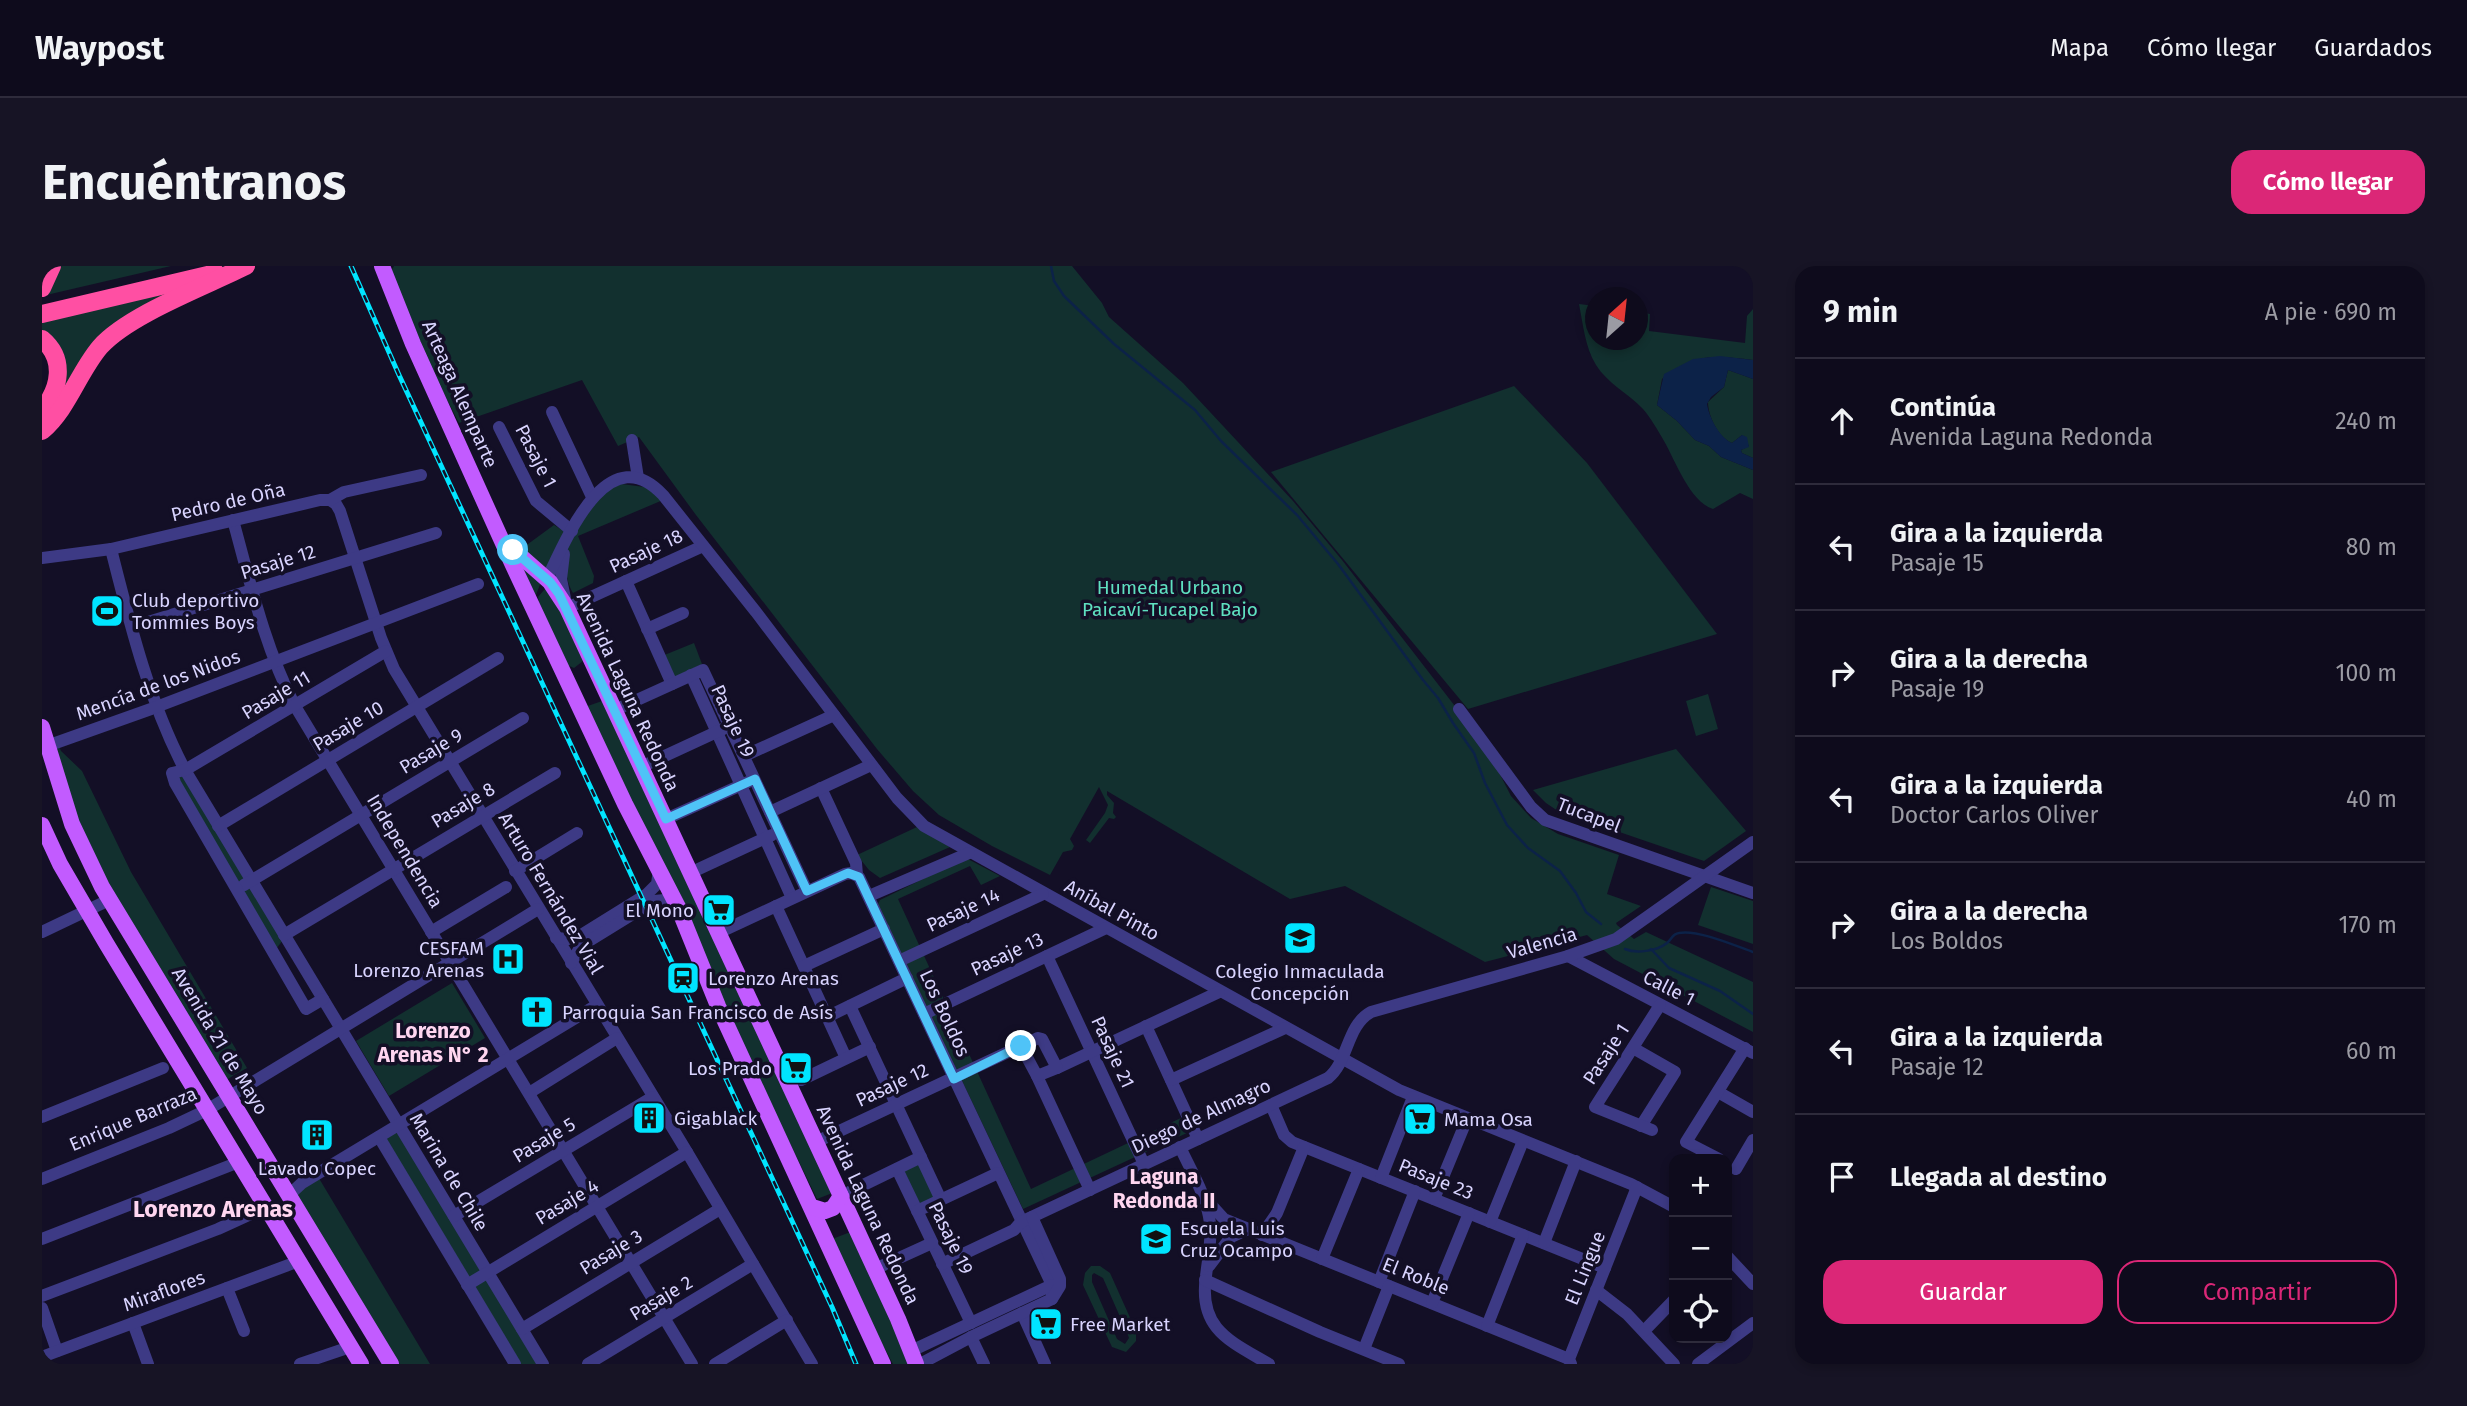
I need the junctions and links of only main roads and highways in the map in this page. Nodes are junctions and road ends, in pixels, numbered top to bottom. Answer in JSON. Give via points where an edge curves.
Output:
{"nodes":[{"id":1,"x":52,"y":266,"type":"edge"},
{"id":2,"x":202,"y":266,"type":"edge"},
{"id":3,"x":246,"y":266,"type":"edge"},
{"id":4,"x":382,"y":266,"type":"edge"},
{"id":5,"x":42,"y":288,"type":"edge"},
{"id":6,"x":42,"y":304,"type":"edge"},
{"id":7,"x":42,"y":314,"type":"edge"},
{"id":8,"x":42,"y":339,"type":"edge"},
{"id":9,"x":42,"y":410,"type":"edge"},
{"id":10,"x":42,"y":431,"type":"edge"},
{"id":11,"x":501,"y":538,"type":"junction"},
{"id":12,"x":547,"y":579,"type":"junction"},
{"id":13,"x":536,"y":612,"type":"junction"},
{"id":14,"x":595,"y":667,"type":"junction"},
{"id":15,"x":568,"y":681,"type":"junction"},
{"id":16,"x":612,"y":704,"type":"junction"},
{"id":17,"x":580,"y":707,"type":"junction"},
{"id":18,"x":42,"y":727,"type":"edge"},
{"id":19,"x":42,"y":825,"type":"edge"},
{"id":20,"x":846,"y":1194,"type":"junction"},
{"id":21,"x":812,"y":1207,"type":"junction"},
{"id":22,"x":858,"y":1233,"type":"junction"},
{"id":23,"x":316,"y":1239,"type":"junction"},
{"id":24,"x":826,"y":1239,"type":"junction"},
{"id":25,"x":299,"y":1262,"type":"junction"},
{"id":26,"x":916,"y":1360,"type":"edge"},
{"id":27,"x":883,"y":1363,"type":"edge"},
{"id":28,"x":360,"y":1364,"type":"edge"},
{"id":29,"x":391,"y":1364,"type":"edge"}],
"edges":[{"from":1,"to":5,"type":"highway"},
{"from":2,"to":6,"type":"highway"},
{"from":3,"to":7,"type":"highway"},
{"from":3,"to":10,"type":"highway","via":[[117,331],[96,353]]},
{"from":4,"to":11,"type":"main road","name":"Arteaga Alemparte"},
{"from":8,"to":9,"type":"highway","via":[[54,354],[58,373],[53,395]]},
{"from":11,"to":12,"type":"main road","name":"Avenida Laguna Redonda"},
{"from":11,"to":13,"type":"main road"},
{"from":12,"to":13,"type":"main road"},
{"from":12,"to":14,"type":"main road","name":"Avenida Laguna Redonda","via":[[567,608]]},
{"from":13,"to":15,"type":"main road"},
{"from":14,"to":15,"type":"main road","via":[[584,679]]},
{"from":14,"to":16,"type":"main road","name":"Avenida Laguna Redonda"},
{"from":15,"to":17,"type":"main road"},
{"from":16,"to":17,"type":"main road","via":[[600,694],[590,695]]},
{"from":16,"to":20,"type":"main road","name":"Avenida Laguna Redonda","via":[[816,1142]]},
{"from":17,"to":21,"type":"main road","via":[[678,907],[718,1006]]},
{"from":18,"to":23,"type":"main road","name":"Avenida 21 de Mayo","via":[[72,824],[109,900]]},
{"from":19,"to":25,"type":"main road","via":[[87,911]]},
{"from":20,"to":21,"type":"main road","via":[[833,1209]]},
{"from":20,"to":22,"type":"main road","name":"Avenida Laguna Redonda"},
{"from":21,"to":24,"type":"main road"},
{"from":22,"to":24,"type":"main road","via":[[838,1225]]},
{"from":22,"to":26,"type":"main road","name":"Avenida Laguna Redonda"},
{"from":23,"to":25,"type":"main road"},
{"from":23,"to":29,"type":"main road","name":"Avenida 21 de Mayo"},
{"from":24,"to":27,"type":"main road"},
{"from":25,"to":28,"type":"main road"}]}
